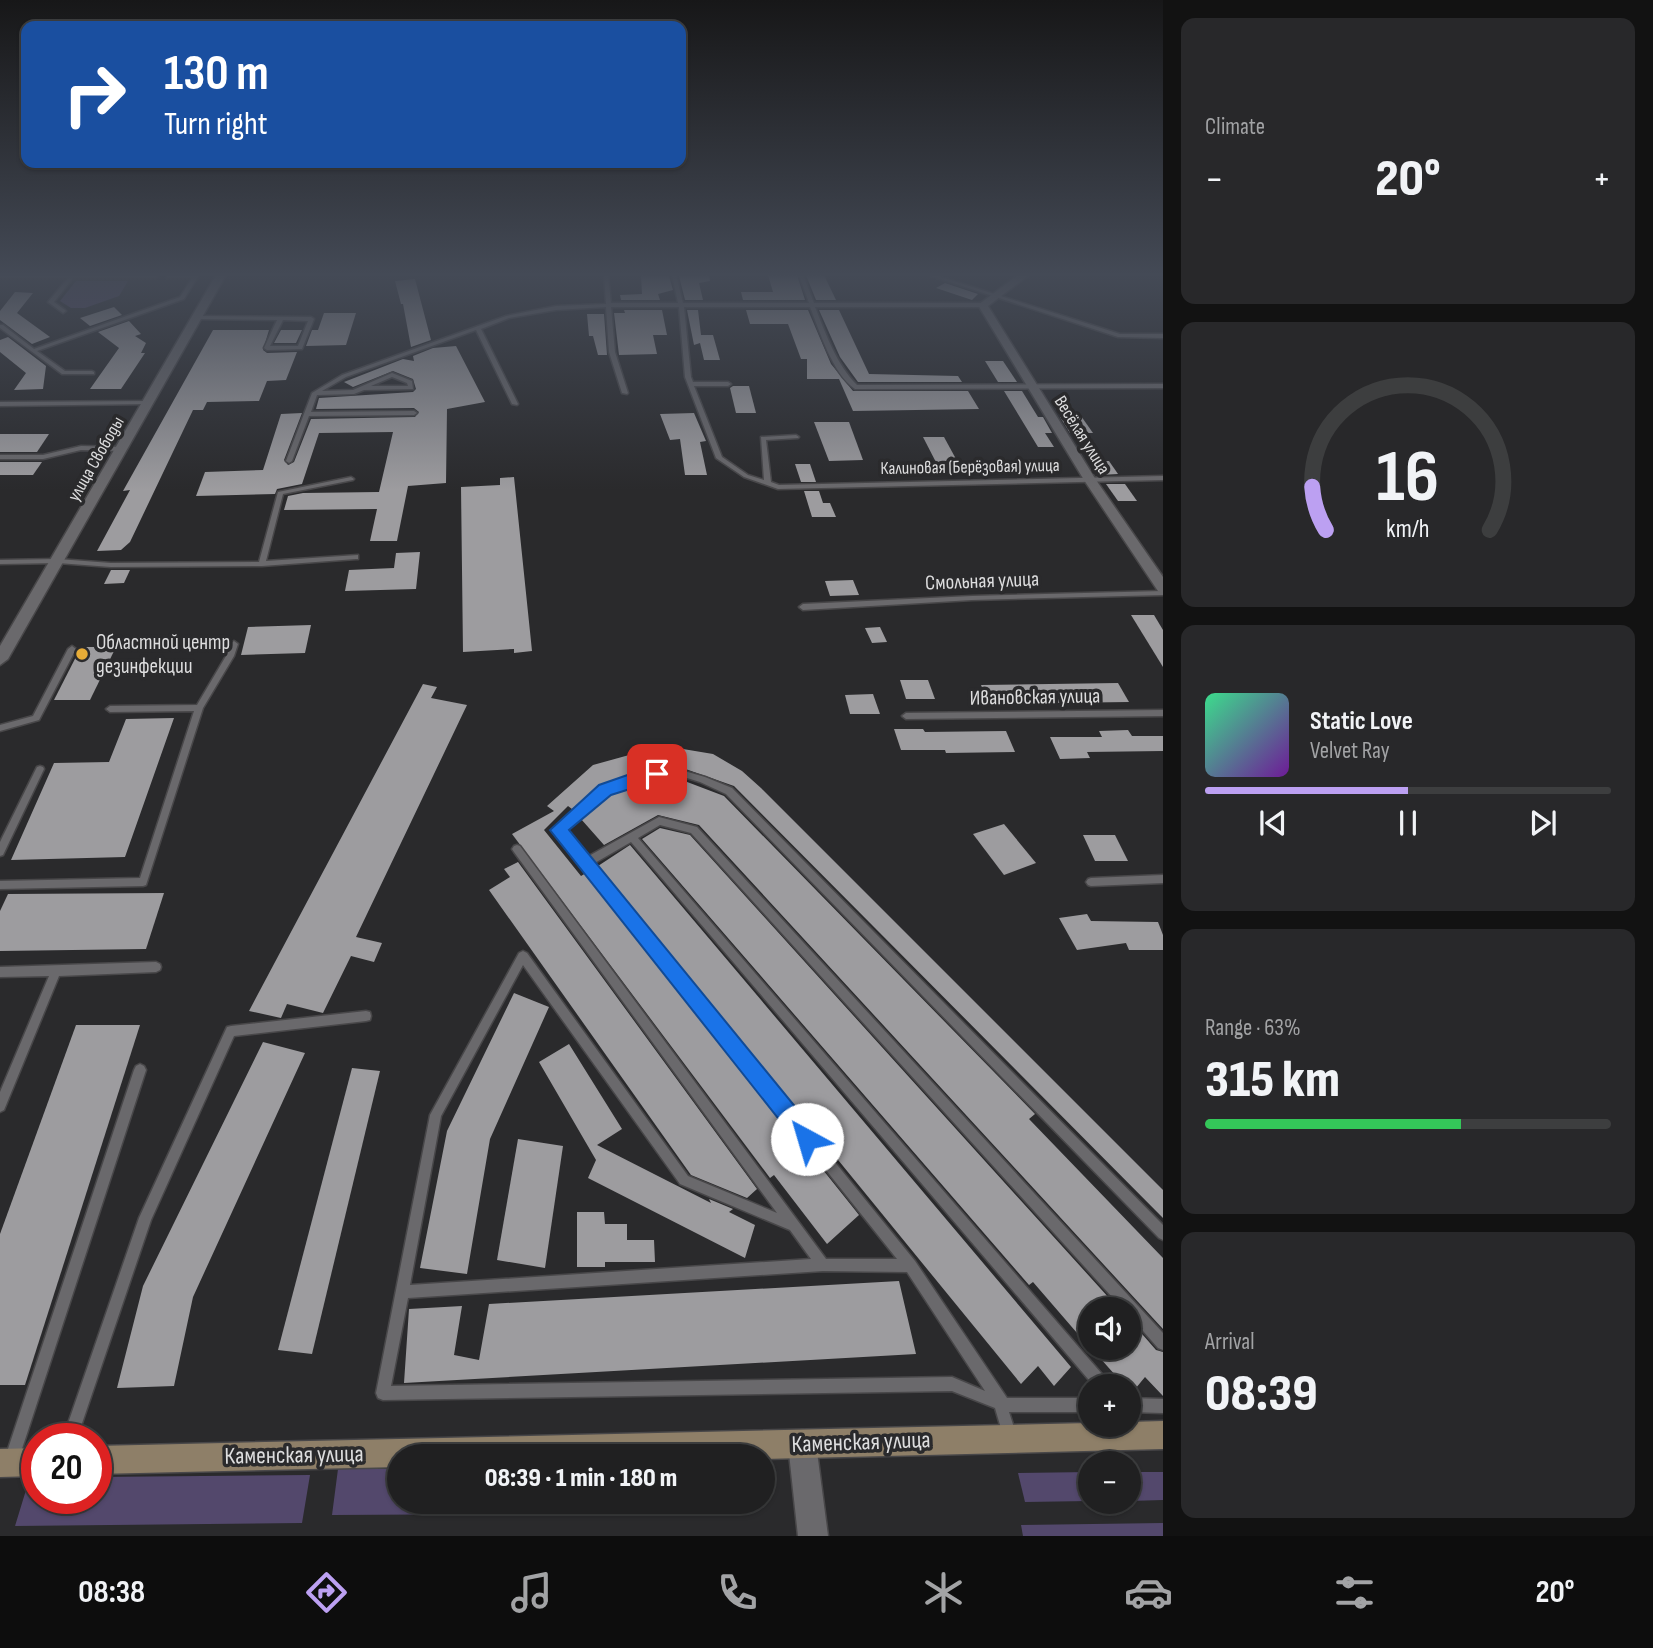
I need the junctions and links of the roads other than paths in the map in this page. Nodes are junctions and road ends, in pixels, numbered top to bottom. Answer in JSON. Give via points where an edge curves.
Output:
{"nodes":[{"id":1,"x":26,"y":347,"type":"edge"},
{"id":2,"x":48,"y":347,"type":"edge"},
{"id":3,"x":181,"y":347,"type":"edge"},
{"id":4,"x":268,"y":347,"type":"edge"},
{"id":5,"x":301,"y":347,"type":"edge"},
{"id":6,"x":426,"y":347,"type":"edge"},
{"id":7,"x":487,"y":347,"type":"edge"},
{"id":8,"x":612,"y":347,"type":"edge"},
{"id":9,"x":686,"y":347,"type":"edge"},
{"id":10,"x":830,"y":347,"type":"edge"},
{"id":11,"x":1007,"y":347,"type":"edge"},
{"id":12,"x":33,"y":352,"type":"junction"},
{"id":13,"x":92,"y":373,"type":"dead end"},
{"id":14,"x":691,"y":384,"type":"junction"},
{"id":15,"x":728,"y":384,"type":"dead end"},
{"id":16,"x":1030,"y":386,"type":"junction"},
{"id":17,"x":1163,"y":386,"type":"edge"},
{"id":18,"x":363,"y":388,"type":"junction"},
{"id":19,"x":315,"y":393,"type":"junction"},
{"id":20,"x":625,"y":393,"type":"dead end"},
{"id":21,"x":149,"y":402,"type":"junction"},
{"id":22,"x":0,"y":404,"type":"edge"},
{"id":23,"x":515,"y":404,"type":"dead end"},
{"id":24,"x":414,"y":413,"type":"dead end"},
{"id":25,"x":307,"y":414,"type":"junction"},
{"id":26,"x":796,"y":437,"type":"dead end"},
{"id":27,"x":122,"y":449,"type":"junction"},
{"id":28,"x":0,"y":457,"type":"edge"},
{"id":29,"x":289,"y":461,"type":"dead end"},
{"id":30,"x":1163,"y":478,"type":"edge"},
{"id":31,"x":351,"y":479,"type":"dead end"},
{"id":32,"x":1090,"y":480,"type":"junction"},
{"id":33,"x":768,"y":483,"type":"junction"},
{"id":34,"x":356,"y":556,"type":"dead end"},
{"id":35,"x":58,"y":561,"type":"junction"},
{"id":36,"x":0,"y":562,"type":"edge"},
{"id":37,"x":262,"y":564,"type":"junction"},
{"id":38,"x":1163,"y":590,"type":"edge"},
{"id":39,"x":803,"y":607,"type":"dead end"},
{"id":40,"x":234,"y":644,"type":"dead end"},
{"id":41,"x":72,"y":649,"type":"dead end"},
{"id":42,"x":0,"y":659,"type":"edge"},
{"id":43,"x":198,"y":708,"type":"junction"},
{"id":44,"x":110,"y":709,"type":"dead end"},
{"id":45,"x":1163,"y":713,"type":"edge"},
{"id":46,"x":906,"y":716,"type":"dead end"},
{"id":47,"x":0,"y":728,"type":"edge"},
{"id":48,"x":40,"y":769,"type":"dead end"},
{"id":49,"x":632,"y":837,"type":"junction"},
{"id":50,"x":517,"y":849,"type":"dead end"},
{"id":51,"x":0,"y":852,"type":"edge"},
{"id":52,"x":586,"y":863,"type":"junction"},
{"id":53,"x":1163,"y":879,"type":"edge"},
{"id":54,"x":1091,"y":881,"type":"dead end"},
{"id":55,"x":0,"y":885,"type":"edge"},
{"id":56,"x":156,"y":967,"type":"dead end"},
{"id":57,"x":56,"y":971,"type":"junction"},
{"id":58,"x":0,"y":972,"type":"edge"},
{"id":59,"x":366,"y":1016,"type":"dead end"},
{"id":60,"x":140,"y":1070,"type":"dead end"},
{"id":61,"x":0,"y":1106,"type":"edge"},
{"id":62,"x":794,"y":1226,"type":"junction"},
{"id":63,"x":1163,"y":1234,"type":"edge"},
{"id":64,"x":823,"y":1265,"type":"junction"},
{"id":65,"x":910,"y":1266,"type":"junction"},
{"id":66,"x":402,"y":1292,"type":"junction"},
{"id":67,"x":1163,"y":1343,"type":"edge"},
{"id":68,"x":1093,"y":1374,"type":"edge"},
{"id":69,"x":1003,"y":1405,"type":"junction"},
{"id":70,"x":1078,"y":1405,"type":"edge"},
{"id":71,"x":1141,"y":1405,"type":"edge"},
{"id":72,"x":1163,"y":1406,"type":"edge"},
{"id":73,"x":75,"y":1423,"type":"edge"},
{"id":74,"x":1163,"y":1435,"type":"edge"},
{"id":75,"x":1011,"y":1438,"type":"junction"},
{"id":76,"x":802,"y":1444,"type":"junction"},
{"id":77,"x":112,"y":1460,"type":"edge"},
{"id":78,"x":16,"y":1463,"type":"edge"},
{"id":79,"x":813,"y":1536,"type":"edge"}],
"edges":[{"from":1,"to":12,"type":"lane"},
{"from":2,"to":12,"type":"lane"},
{"from":3,"to":21,"type":"street","name":"улица Свободы"},
{"from":4,"to":5,"type":"lane"},
{"from":6,"to":19,"type":"lane","via":[[344,376]]},
{"from":7,"to":23,"type":"lane"},
{"from":8,"to":20,"type":"lane"},
{"from":9,"to":14,"type":"lane","name":"Калиновая (Берёзовая) улица"},
{"from":10,"to":16,"type":"lane","via":[[855,387]]},
{"from":11,"to":16,"type":"street","name":"Весёлая улица"},
{"from":12,"to":13,"type":"lane","via":[[64,373]]},
{"from":14,"to":15,"type":"lane"},
{"from":14,"to":33,"type":"lane","name":"Калиновая (Берёзовая) улица","via":[[719,458]]},
{"from":16,"to":17,"type":"lane"},
{"from":16,"to":32,"type":"street","name":"Весёлая улица"},
{"from":18,"to":18,"type":"lane","via":[[392,375],[410,382],[411,388]]},
{"from":18,"to":19,"type":"lane"},
{"from":19,"to":25,"type":"lane"},
{"from":21,"to":22,"type":"lane"},
{"from":21,"to":27,"type":"street","name":"улица Свободы"},
{"from":24,"to":25,"type":"lane"},
{"from":25,"to":29,"type":"lane"},
{"from":26,"to":33,"type":"lane","via":[[763,438]]},
{"from":27,"to":28,"type":"lane","via":[[81,448],[43,457]]},
{"from":27,"to":35,"type":"street","name":"улица Свободы"},
{"from":30,"to":32,"type":"lane","name":"Калиновая (Берёзовая) улица"},
{"from":31,"to":37,"type":"lane","via":[[280,493]]},
{"from":32,"to":33,"type":"lane","name":"Калиновая (Берёзовая) улица"},
{"from":32,"to":38,"type":"street","name":"Весёлая улица"},
{"from":34,"to":37,"type":"lane"},
{"from":35,"to":36,"type":"lane"},
{"from":35,"to":37,"type":"lane"},
{"from":35,"to":42,"type":"street","name":"улица Свободы"},
{"from":38,"to":39,"type":"lane","name":"Смольная улица"},
{"from":40,"to":43,"type":"lane"},
{"from":41,"to":47,"type":"lane","via":[[36,718]]},
{"from":43,"to":44,"type":"lane"},
{"from":43,"to":55,"type":"lane","via":[[143,881]]},
{"from":45,"to":46,"type":"lane","name":"Ивановская улица"},
{"from":48,"to":51,"type":"lane"},
{"from":49,"to":52,"type":"lane"},
{"from":49,"to":67,"type":"lane","via":[[659,821],[694,830]]},
{"from":49,"to":68,"type":"lane"},
{"from":50,"to":62,"type":"lane"},
{"from":52,"to":63,"type":"lane","via":[[558,830],[605,790],[639,777],[674,771],[729,791]]},
{"from":52,"to":65,"type":"lane"},
{"from":53,"to":54,"type":"lane"},
{"from":56,"to":57,"type":"lane"},
{"from":57,"to":58,"type":"lane"},
{"from":57,"to":61,"type":"lane"},
{"from":59,"to":73,"type":"lane","via":[[231,1031],[145,1218]]},
{"from":60,"to":78,"type":"lane"},
{"from":62,"to":64,"type":"lane"},
{"from":62,"to":66,"type":"lane","via":[[684,1180],[523,956],[436,1115]]},
{"from":64,"to":65,"type":"lane"},
{"from":64,"to":66,"type":"lane"},
{"from":65,"to":69,"type":"lane"},
{"from":66,"to":69,"type":"lane","via":[[383,1393],[952,1384]]},
{"from":69,"to":70,"type":"lane"},
{"from":69,"to":75,"type":"lane"},
{"from":71,"to":72,"type":"lane"},
{"from":74,"to":75,"type":"street","name":"Каменская улица"},
{"from":75,"to":76,"type":"street","name":"Каменская улица"},
{"from":76,"to":77,"type":"street","name":"Каменская улица"},
{"from":76,"to":79,"type":"street"}]}
